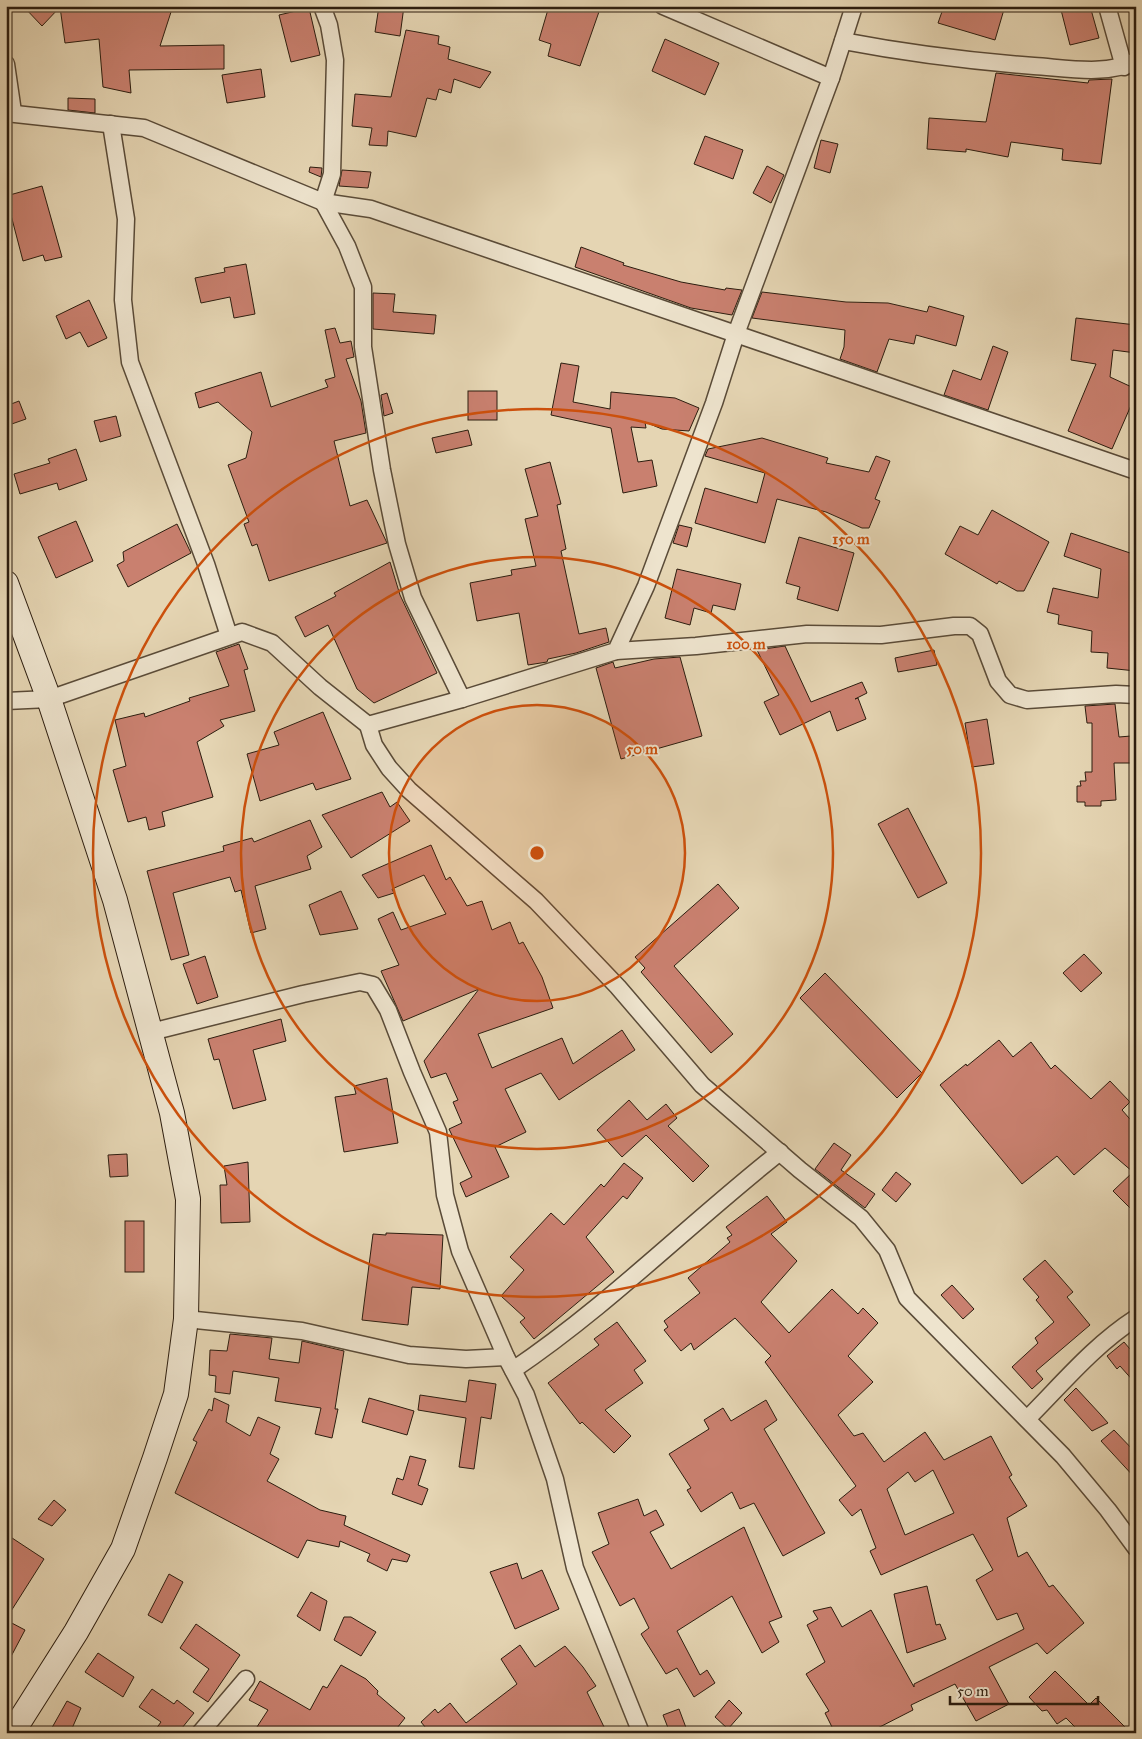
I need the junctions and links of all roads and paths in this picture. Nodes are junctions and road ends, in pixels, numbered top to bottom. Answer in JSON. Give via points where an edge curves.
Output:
{"nodes":[{"id":1,"x":322,"y":6,"type":"edge"},
{"id":2,"x":662,"y":6,"type":"edge"},
{"id":3,"x":854,"y":6,"type":"edge"},
{"id":4,"x":1107,"y":6,"type":"edge"},
{"id":5,"x":843,"y":41,"type":"junction"},
{"id":6,"x":6,"y":64,"type":"edge"},
{"id":7,"x":1130,"y":64,"type":"edge"},
{"id":8,"x":831,"y":78,"type":"junction"},
{"id":9,"x":10,"y":112,"type":"edge"},
{"id":10,"x":111,"y":124,"type":"junction"},
{"id":11,"x":322,"y":202,"type":"junction"},
{"id":12,"x":736,"y":334,"type":"junction"},
{"id":13,"x":1136,"y":471,"type":"edge"},
{"id":14,"x":6,"y":583,"type":"edge"},
{"id":15,"x":229,"y":636,"type":"junction"},
{"id":16,"x":616,"y":651,"type":"junction"},
{"id":17,"x":1136,"y":695,"type":"edge"},
{"id":18,"x":50,"y":699,"type":"junction"},
{"id":19,"x":462,"y":699,"type":"junction"},
{"id":20,"x":6,"y":701,"type":"edge"},
{"id":21,"x":368,"y":725,"type":"junction"},
{"id":22,"x":151,"y":1032,"type":"junction"},
{"id":23,"x":780,"y":1152,"type":"junction"},
{"id":24,"x":1136,"y":1318,"type":"edge"},
{"id":25,"x":186,"y":1319,"type":"junction"},
{"id":26,"x":509,"y":1363,"type":"junction"},
{"id":27,"x":1027,"y":1419,"type":"junction"},
{"id":28,"x":1136,"y":1548,"type":"edge"},
{"id":29,"x":246,"y":1679,"type":"dead end"},
{"id":30,"x":12,"y":1733,"type":"edge"},
{"id":31,"x":200,"y":1733,"type":"edge"},
{"id":32,"x":641,"y":1733,"type":"edge"}],
"edges":[{"from":1,"to":11,"type":"street","via":[[335,60],[332,174]]},
{"from":2,"to":8,"type":"street"},
{"from":3,"to":5,"type":"street"},
{"from":4,"to":7,"type":"street"},
{"from":5,"to":7,"type":"street","via":[[1005,64],[1086,70]]},
{"from":5,"to":8,"type":"street"},
{"from":6,"to":9,"type":"street"},
{"from":8,"to":12,"type":"street"},
{"from":9,"to":10,"type":"street"},
{"from":10,"to":11,"type":"street","via":[[144,128]]},
{"from":10,"to":15,"type":"street","via":[[126,219],[123,300],[130,362],[206,564]]},
{"from":11,"to":12,"type":"street","via":[[371,209]]},
{"from":11,"to":19,"type":"street","via":[[347,246],[363,287],[363,347],[371,409],[397,544],[413,598]]},
{"from":12,"to":13,"type":"street"},
{"from":12,"to":16,"type":"street","via":[[646,586]]},
{"from":14,"to":18,"type":"main road"},
{"from":15,"to":18,"type":"street"},
{"from":15,"to":21,"type":"street","via":[[242,632],[272,643]]},
{"from":16,"to":17,"type":"street","via":[[807,634],[881,635],[970,626],[980,634],[998,681],[1010,695],[1027,700]]},
{"from":16,"to":19,"type":"street"},
{"from":18,"to":20,"type":"street"},
{"from":18,"to":22,"type":"main road","via":[[115,900]]},
{"from":19,"to":21,"type":"street"},
{"from":21,"to":23,"type":"street","via":[[374,744],[409,790],[536,901],[618,987],[702,1085]]},
{"from":22,"to":25,"type":"main road","via":[[172,1113],[188,1199]]},
{"from":22,"to":26,"type":"street","via":[[303,994],[360,982],[373,985],[388,1010],[438,1132],[445,1195],[460,1251]]},
{"from":23,"to":26,"type":"street","via":[[557,1340]]},
{"from":23,"to":27,"type":"street","via":[[860,1218],[887,1250],[907,1298]]},
{"from":24,"to":27,"type":"street","via":[[1117,1330]]},
{"from":25,"to":26,"type":"street","via":[[302,1330],[409,1354]]},
{"from":25,"to":30,"type":"main road","via":[[176,1394],[123,1549],[76,1632]]},
{"from":26,"to":32,"type":"street","via":[[526,1395],[555,1479],[575,1568]]},
{"from":27,"to":28,"type":"street","via":[[1069,1463]]},
{"from":29,"to":31,"type":"street"}]}
